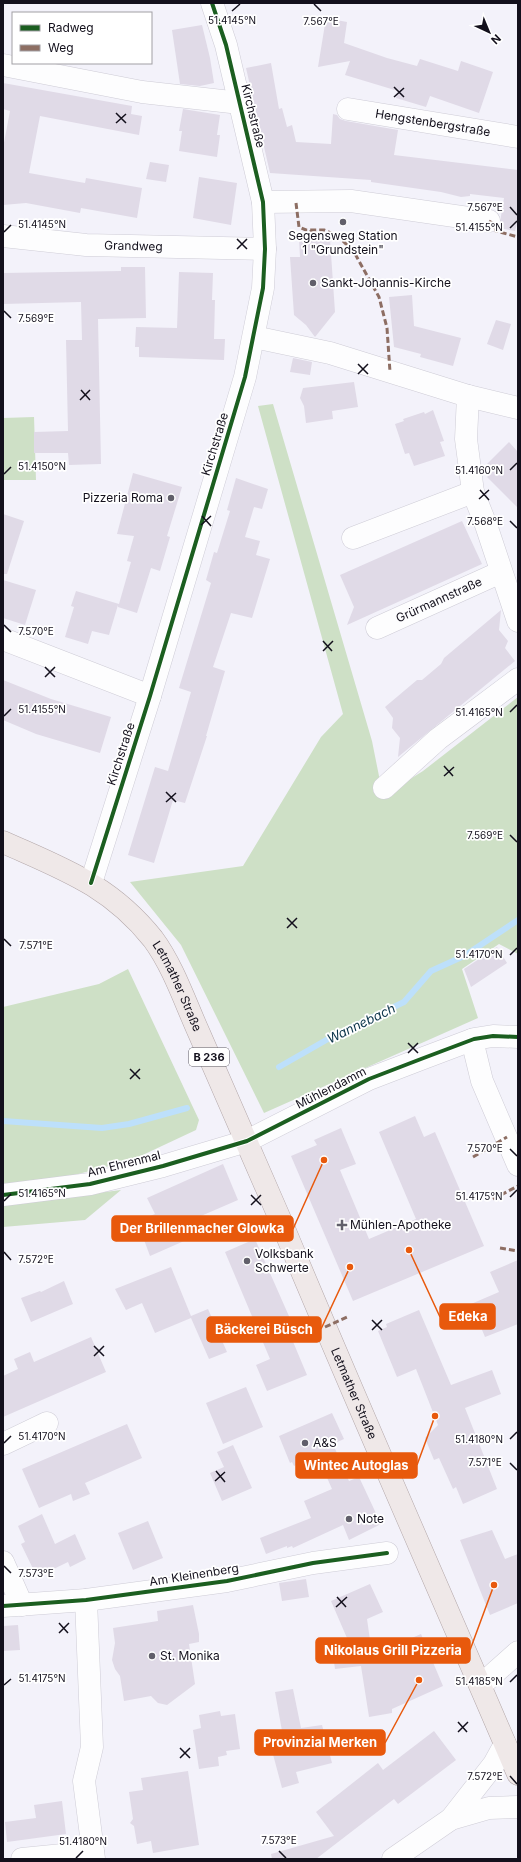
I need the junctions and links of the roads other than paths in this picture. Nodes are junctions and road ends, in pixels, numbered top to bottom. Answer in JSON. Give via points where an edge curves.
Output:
{"nodes":[{"id":1,"x":212,"y":3,"type":"edge"},
{"id":2,"x":3,"y":64,"type":"edge"},
{"id":3,"x":240,"y":103,"type":"junction"},
{"id":4,"x":348,"y":109,"type":"dead end"},
{"id":5,"x":518,"y":137,"type":"edge"},
{"id":6,"x":263,"y":202,"type":"junction"},
{"id":7,"x":489,"y":220,"type":"dead end"},
{"id":8,"x":3,"y":236,"type":"edge"},
{"id":9,"x":265,"y":248,"type":"junction"},
{"id":10,"x":254,"y":337,"type":"junction"},
{"id":11,"x":468,"y":396,"type":"junction"},
{"id":12,"x":518,"y":408,"type":"edge"},
{"id":13,"x":473,"y":492,"type":"junction"},
{"id":14,"x":354,"y":538,"type":"dead end"},
{"id":15,"x":501,"y":572,"type":"junction"},
{"id":16,"x":518,"y":621,"type":"edge"},
{"id":17,"x":377,"y":628,"type":"dead end"},
{"id":18,"x":3,"y":639,"type":"edge"},
{"id":19,"x":518,"y":679,"type":"edge"},
{"id":20,"x":150,"y":696,"type":"junction"},
{"id":21,"x":384,"y":788,"type":"dead end"},
{"id":22,"x":3,"y":842,"type":"edge"},
{"id":23,"x":91,"y":883,"type":"junction"},
{"id":24,"x":518,"y":1037,"type":"edge"},
{"id":25,"x":473,"y":1040,"type":"junction"},
{"id":26,"x":247,"y":1141,"type":"junction"},
{"id":27,"x":518,"y":1165,"type":"edge"},
{"id":28,"x":3,"y":1195,"type":"edge"},
{"id":29,"x":47,"y":1423,"type":"dead end"},
{"id":30,"x":3,"y":1444,"type":"edge"},
{"id":31,"x":387,"y":1553,"type":"dead end"},
{"id":32,"x":3,"y":1562,"type":"edge"},
{"id":33,"x":86,"y":1600,"type":"junction"},
{"id":34,"x":12,"y":1605,"type":"edge"},
{"id":35,"x":518,"y":1652,"type":"edge"},
{"id":36,"x":481,"y":1685,"type":"junction"},
{"id":37,"x":505,"y":1744,"type":"junction"},
{"id":38,"x":518,"y":1774,"type":"edge"},
{"id":39,"x":518,"y":1807,"type":"edge"},
{"id":40,"x":451,"y":1819,"type":"junction"},
{"id":41,"x":94,"y":1856,"type":"edge"},
{"id":42,"x":22,"y":1859,"type":"edge"},
{"id":43,"x":393,"y":1859,"type":"edge"}],
"edges":[{"from":1,"to":3,"type":"street","name":"Kirchstraße","via":[[226,45]]},
{"from":2,"to":3,"type":"street","name":"Kirchstraße","via":[[142,92]]},
{"from":3,"to":6,"type":"street","name":"Kirchstraße"},
{"from":4,"to":5,"type":"street","name":"Hengstenbergstraße"},
{"from":6,"to":7,"type":"street","via":[[351,201]]},
{"from":6,"to":9,"type":"street","name":"Kirchstraße"},
{"from":8,"to":9,"type":"street","name":"Grandweg","via":[[86,245]]},
{"from":9,"to":10,"type":"street","name":"Kirchstraße","via":[[263,288]]},
{"from":10,"to":11,"type":"street","via":[[330,353]]},
{"from":10,"to":20,"type":"street","name":"Kirchstraße","via":[[245,377]]},
{"from":11,"to":12,"type":"street"},
{"from":11,"to":13,"type":"street","via":[[466,439]]},
{"from":13,"to":14,"type":"street"},
{"from":13,"to":15,"type":"street"},
{"from":15,"to":16,"type":"street"},
{"from":15,"to":17,"type":"street","name":"Grürmannstraße"},
{"from":18,"to":20,"type":"street"},
{"from":19,"to":21,"type":"street","via":[[438,739]]},
{"from":20,"to":23,"type":"street","name":"Kirchstraße"},
{"from":22,"to":23,"type":"main road","name":"Letmather Straße","number":"B 236"},
{"from":23,"to":26,"type":"main road","name":"Letmather Straße","number":"B 236","via":[[123,907],[155,942],[172,972]]},
{"from":24,"to":25,"type":"street","name":"Mühlendamm","via":[[493,1036]]},
{"from":25,"to":26,"type":"street","name":"Mühlendamm","via":[[368,1080]]},
{"from":25,"to":27,"type":"street","via":[[482,1081]]},
{"from":26,"to":28,"type":"street","name":"Am Ehrenmal","via":[[90,1184]]},
{"from":26,"to":36,"type":"main road","name":"Letmather Straße","number":"B 236"},
{"from":29,"to":30,"type":"street"},
{"from":31,"to":33,"type":"street","name":"Am Kleinenberg","via":[[313,1563],[228,1581]]},
{"from":32,"to":34,"type":"street","name":"Am Kleinenberg"},
{"from":33,"to":34,"type":"street","name":"Am Kleinenberg"},
{"from":33,"to":41,"type":"street","via":[[92,1747],[84,1782]]},
{"from":35,"to":36,"type":"street"},
{"from":36,"to":37,"type":"main road","name":"Letmather Straße","number":"B 236"},
{"from":37,"to":38,"type":"main road","name":"Letmather Straße","number":"B 236"},
{"from":37,"to":40,"type":"street","via":[[494,1764]]},
{"from":39,"to":40,"type":"street","via":[[489,1808]]},
{"from":40,"to":43,"type":"street"},
{"from":41,"to":42,"type":"street"}]}
